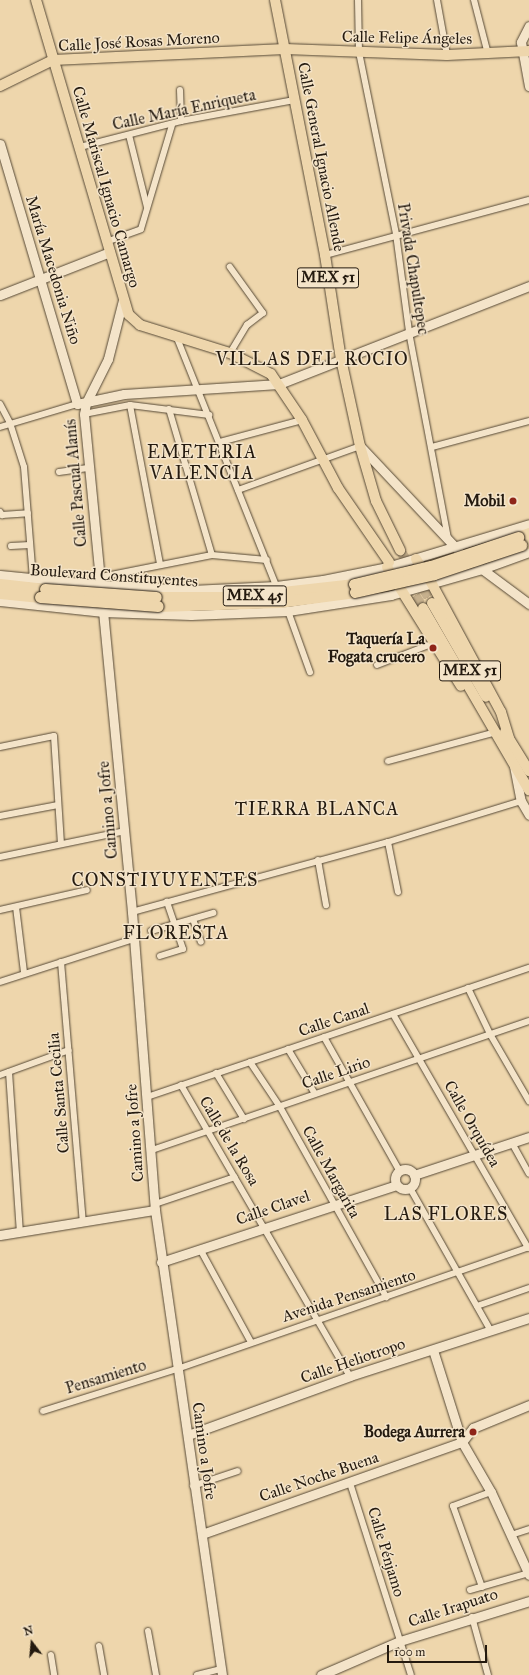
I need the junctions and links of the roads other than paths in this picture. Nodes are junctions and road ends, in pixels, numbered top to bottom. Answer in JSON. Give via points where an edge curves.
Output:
{"nodes":[{"id":1,"x":38,"y":0,"type":"edge"},
{"id":2,"x":275,"y":0,"type":"edge"},
{"id":3,"x":358,"y":0,"type":"edge"},
{"id":4,"x":437,"y":0,"type":"edge"},
{"id":5,"x":474,"y":0,"type":"edge"},
{"id":6,"x":529,"y":26,"type":"edge"},
{"id":7,"x":284,"y":49,"type":"junction"},
{"id":8,"x":359,"y":52,"type":"junction"},
{"id":9,"x":525,"y":52,"type":"edge"},
{"id":10,"x":488,"y":54,"type":"junction"},
{"id":11,"x":447,"y":55,"type":"junction"},
{"id":12,"x":54,"y":60,"type":"junction"},
{"id":13,"x":0,"y":86,"type":"edge"},
{"id":14,"x":529,"y":86,"type":"edge"},
{"id":15,"x":180,"y":90,"type":"dead end"},
{"id":16,"x":294,"y":100,"type":"junction"},
{"id":17,"x":181,"y":121,"type":"junction"},
{"id":18,"x":172,"y":125,"type":"junction"},
{"id":19,"x":129,"y":134,"type":"junction"},
{"id":20,"x":0,"y":144,"type":"edge"},
{"id":21,"x":80,"y":147,"type":"junction"},
{"id":22,"x":529,"y":200,"type":"edge"},
{"id":23,"x":147,"y":208,"type":"junction"},
{"id":24,"x":396,"y":234,"type":"junction"},
{"id":25,"x":106,"y":242,"type":"junction"},
{"id":26,"x":110,"y":252,"type":"junction"},
{"id":27,"x":325,"y":255,"type":"junction"},
{"id":28,"x":230,"y":267,"type":"dead end"},
{"id":29,"x":41,"y":279,"type":"junction"},
{"id":30,"x":529,"y":286,"type":"edge"},
{"id":31,"x":0,"y":296,"type":"edge"},
{"id":32,"x":123,"y":300,"type":"junction"},
{"id":33,"x":409,"y":332,"type":"junction"},
{"id":34,"x":177,"y":338,"type":"junction"},
{"id":35,"x":230,"y":353,"type":"junction"},
{"id":36,"x":341,"y":359,"type":"junction"},
{"id":37,"x":279,"y":384,"type":"junction"},
{"id":38,"x":198,"y":389,"type":"junction"},
{"id":39,"x":82,"y":403,"type":"junction"},
{"id":40,"x":0,"y":404,"type":"edge"},
{"id":41,"x":130,"y":405,"type":"junction"},
{"id":42,"x":169,"y":409,"type":"junction"},
{"id":43,"x":84,"y":414,"type":"junction"},
{"id":44,"x":209,"y":415,"type":"junction"},
{"id":45,"x":302,"y":420,"type":"junction"},
{"id":46,"x":529,"y":421,"type":"edge"},
{"id":47,"x":10,"y":423,"type":"junction"},
{"id":48,"x":0,"y":427,"type":"edge"},
{"id":49,"x":220,"y":442,"type":"junction"},
{"id":50,"x":360,"y":446,"type":"junction"},
{"id":51,"x":432,"y":447,"type":"junction"},
{"id":52,"x":322,"y":459,"type":"junction"},
{"id":53,"x":88,"y":468,"type":"junction"},
{"id":54,"x":58,"y":472,"type":"dead end"},
{"id":55,"x":238,"y":490,"type":"junction"},
{"id":56,"x":0,"y":512,"type":"edge"},
{"id":57,"x":28,"y":512,"type":"junction"},
{"id":58,"x":529,"y":524,"type":"edge"},
{"id":59,"x":529,"y":533,"type":"edge"},
{"id":60,"x":529,"y":542,"type":"edge"},
{"id":61,"x":451,"y":544,"type":"junction"},
{"id":62,"x":30,"y":545,"type":"junction"},
{"id":63,"x":11,"y":546,"type":"dead end"},
{"id":64,"x":400,"y":550,"type":"tunnel mouth"},
{"id":65,"x":529,"y":552,"type":"edge"},
{"id":66,"x":212,"y":554,"type":"junction"},
{"id":67,"x":416,"y":559,"type":"junction"},
{"id":68,"x":267,"y":560,"type":"junction"},
{"id":69,"x":160,"y":564,"type":"junction"},
{"id":70,"x":388,"y":564,"type":"junction"},
{"id":71,"x":482,"y":569,"type":"junction"},
{"id":72,"x":0,"y":575,"type":"edge"},
{"id":73,"x":33,"y":578,"type":"junction"},
{"id":74,"x":57,"y":581,"type":"junction"},
{"id":75,"x":101,"y":581,"type":"junction"},
{"id":76,"x":0,"y":584,"type":"edge"},
{"id":77,"x":432,"y":584,"type":"junction"},
{"id":78,"x":276,"y":586,"type":"junction"},
{"id":79,"x":402,"y":592,"type":"junction"},
{"id":80,"x":0,"y":593,"type":"edge"},
{"id":81,"x":0,"y":601,"type":"edge"},
{"id":82,"x":529,"y":604,"type":"edge"},
{"id":83,"x":51,"y":607,"type":"junction"},
{"id":84,"x":288,"y":611,"type":"junction"},
{"id":85,"x":104,"y":612,"type":"junction"},
{"id":86,"x":434,"y":644,"type":"junction"},
{"id":87,"x":377,"y":665,"type":"dead end"},
{"id":88,"x":310,"y":672,"type":"dead end"},
{"id":89,"x":487,"y":717,"type":"junction"},
{"id":90,"x":496,"y":732,"type":"junction"},
{"id":91,"x":509,"y":738,"type":"junction"},
{"id":92,"x":0,"y":747,"type":"edge"},
{"id":93,"x":388,"y":761,"type":"dead end"},
{"id":94,"x":512,"y":761,"type":"junction"},
{"id":95,"x":526,"y":764,"type":"edge"},
{"id":96,"x":529,"y":771,"type":"edge"},
{"id":97,"x":529,"y":790,"type":"edge"},
{"id":98,"x":521,"y":801,"type":"junction"},
{"id":99,"x":58,"y":805,"type":"junction"},
{"id":100,"x":529,"y":814,"type":"edge"},
{"id":101,"x":0,"y":816,"type":"edge"},
{"id":102,"x":125,"y":831,"type":"junction"},
{"id":103,"x":388,"y":842,"type":"junction"},
{"id":104,"x":61,"y":844,"type":"junction"},
{"id":105,"x":0,"y":857,"type":"edge"},
{"id":106,"x":318,"y":860,"type":"junction"},
{"id":107,"x":87,"y":890,"type":"dead end"},
{"id":108,"x":398,"y":892,"type":"dead end"},
{"id":109,"x":167,"y":902,"type":"junction"},
{"id":110,"x":326,"y":905,"type":"dead end"},
{"id":111,"x":16,"y":907,"type":"junction"},
{"id":112,"x":0,"y":910,"type":"edge"},
{"id":113,"x":132,"y":912,"type":"junction"},
{"id":114,"x":213,"y":913,"type":"dead end"},
{"id":115,"x":193,"y":919,"type":"junction"},
{"id":116,"x":174,"y":924,"type":"junction"},
{"id":117,"x":151,"y":931,"type":"dead end"},
{"id":118,"x":133,"y":938,"type":"junction"},
{"id":119,"x":201,"y":942,"type":"dead end"},
{"id":120,"x":160,"y":956,"type":"dead end"},
{"id":121,"x":61,"y":962,"type":"junction"},
{"id":122,"x":529,"y":968,"type":"edge"},
{"id":123,"x":24,"y":972,"type":"junction"},
{"id":124,"x":0,"y":982,"type":"edge"},
{"id":125,"x":468,"y":988,"type":"junction"},
{"id":126,"x":393,"y":1014,"type":"junction"},
{"id":127,"x":528,"y":1023,"type":"edge"},
{"id":128,"x":490,"y":1034,"type":"junction"},
{"id":129,"x":324,"y":1037,"type":"junction"},
{"id":130,"x":288,"y":1049,"type":"junction"},
{"id":131,"x":69,"y":1050,"type":"junction"},
{"id":132,"x":418,"y":1057,"type":"junction"},
{"id":133,"x":250,"y":1062,"type":"junction"},
{"id":134,"x":9,"y":1072,"type":"junction"},
{"id":135,"x":216,"y":1073,"type":"junction"},
{"id":136,"x":0,"y":1075,"type":"edge"},
{"id":137,"x":349,"y":1082,"type":"junction"},
{"id":138,"x":181,"y":1085,"type":"junction"},
{"id":139,"x":315,"y":1094,"type":"junction"},
{"id":140,"x":147,"y":1097,"type":"junction"},
{"id":141,"x":529,"y":1101,"type":"edge"},
{"id":142,"x":280,"y":1107,"type":"junction"},
{"id":143,"x":244,"y":1118,"type":"junction"},
{"id":144,"x":207,"y":1130,"type":"junction"},
{"id":145,"x":529,"y":1137,"type":"edge"},
{"id":146,"x":512,"y":1143,"type":"junction"},
{"id":147,"x":152,"y":1150,"type":"junction"},
{"id":148,"x":476,"y":1155,"type":"junction"},
{"id":149,"x":399,"y":1170,"type":"junction"},
{"id":150,"x":529,"y":1174,"type":"edge"},
{"id":151,"x":414,"y":1175,"type":"junction"},
{"id":152,"x":235,"y":1177,"type":"junction"},
{"id":153,"x":396,"y":1185,"type":"junction"},
{"id":154,"x":410,"y":1188,"type":"junction"},
{"id":155,"x":334,"y":1204,"type":"junction"},
{"id":156,"x":155,"y":1207,"type":"junction"},
{"id":157,"x":83,"y":1223,"type":"junction"},
{"id":158,"x":264,"y":1227,"type":"junction"},
{"id":159,"x":20,"y":1232,"type":"junction"},
{"id":160,"x":0,"y":1235,"type":"edge"},
{"id":161,"x":528,"y":1248,"type":"edge"},
{"id":162,"x":200,"y":1249,"type":"junction"},
{"id":163,"x":161,"y":1262,"type":"junction"},
{"id":164,"x":458,"y":1273,"type":"junction"},
{"id":165,"x":529,"y":1288,"type":"edge"},
{"id":166,"x":386,"y":1297,"type":"junction"},
{"id":167,"x":477,"y":1306,"type":"junction"},
{"id":168,"x":529,"y":1318,"type":"edge"},
{"id":169,"x":318,"y":1320,"type":"junction"},
{"id":170,"x":491,"y":1331,"type":"junction"},
{"id":171,"x":251,"y":1342,"type":"junction"},
{"id":172,"x":433,"y":1350,"type":"junction"},
{"id":173,"x":177,"y":1369,"type":"junction"},
{"id":174,"x":350,"y":1376,"type":"junction"},
{"id":175,"x":529,"y":1405,"type":"edge"},
{"id":176,"x":43,"y":1411,"type":"dead end"},
{"id":177,"x":188,"y":1435,"type":"junction"},
{"id":178,"x":462,"y":1442,"type":"junction"},
{"id":179,"x":238,"y":1471,"type":"dead end"},
{"id":180,"x":350,"y":1483,"type":"junction"},
{"id":181,"x":193,"y":1486,"type":"junction"},
{"id":182,"x":491,"y":1492,"type":"junction"},
{"id":183,"x":529,"y":1529,"type":"edge"},
{"id":184,"x":202,"y":1534,"type":"junction"},
{"id":185,"x":511,"y":1535,"type":"junction"},
{"id":186,"x":529,"y":1573,"type":"edge"},
{"id":187,"x":482,"y":1587,"type":"junction"},
{"id":188,"x":470,"y":1590,"type":"dead end"},
{"id":189,"x":529,"y":1601,"type":"edge"},
{"id":190,"x":472,"y":1617,"type":"junction"},
{"id":191,"x":148,"y":1631,"type":"dead end"},
{"id":192,"x":400,"y":1641,"type":"junction"},
{"id":193,"x":99,"y":1646,"type":"dead end"},
{"id":194,"x":51,"y":1655,"type":"dead end"},
{"id":195,"x":221,"y":1672,"type":"edge"},
{"id":196,"x":335,"y":1673,"type":"edge"},
{"id":197,"x":54,"y":1675,"type":"edge"},
{"id":198,"x":104,"y":1675,"type":"edge"},
{"id":199,"x":156,"y":1675,"type":"edge"},
{"id":200,"x":197,"y":1675,"type":"edge"},
{"id":201,"x":321,"y":1675,"type":"edge"},
{"id":202,"x":411,"y":1675,"type":"edge"},
{"id":203,"x":488,"y":1675,"type":"edge"}],
"edges":[{"from":1,"to":12,"type":"main road","name":"Calle Mariscal Ignacio Camargo"},
{"from":2,"to":7,"type":"main road","name":"Calle General Ignacio Allende","number":"MEX 51"},
{"from":3,"to":8,"type":"street","name":"Privada Chapultepec"},
{"from":4,"to":11,"type":"street"},
{"from":5,"to":10,"type":"street"},
{"from":6,"to":9,"type":"main road","via":[[521,42]]},
{"from":7,"to":8,"type":"main road","name":"Calle Felipe Ángeles"},
{"from":7,"to":12,"type":"main road","name":"Calle José Rosas Moreno"},
{"from":7,"to":16,"type":"main road","name":"Calle General Ignacio Allende","number":"MEX 51"},
{"from":8,"to":11,"type":"main road","name":"Calle Felipe Ángeles"},
{"from":8,"to":24,"type":"street","name":"Privada Chapultepec"},
{"from":9,"to":10,"type":"main road","name":"Calle Felipe Ángeles"},
{"from":9,"to":14,"type":"main road"},
{"from":10,"to":11,"type":"main road","name":"Calle Felipe Ángeles"},
{"from":12,"to":13,"type":"main road","name":"Calle José Rosas Moreno"},
{"from":12,"to":21,"type":"main road","name":"Calle Mariscal Ignacio Camargo"},
{"from":15,"to":17,"type":"street"},
{"from":16,"to":17,"type":"street","name":"Calle María Enriqueta"},
{"from":16,"to":27,"type":"main road","name":"Calle General Ignacio Allende","number":"MEX 51"},
{"from":17,"to":18,"type":"street","name":"Calle María Enriqueta"},
{"from":18,"to":19,"type":"street","name":"Calle María Enriqueta"},
{"from":18,"to":23,"type":"street"},
{"from":19,"to":21,"type":"street","name":"Calle María Enriqueta"},
{"from":19,"to":23,"type":"street"},
{"from":20,"to":29,"type":"main road","name":"María Macedonia Niño"},
{"from":21,"to":25,"type":"main road","name":"Calle Mariscal Ignacio Camargo"},
{"from":22,"to":24,"type":"street"},
{"from":23,"to":25,"type":"street","via":[[141,229]]},
{"from":24,"to":27,"type":"street"},
{"from":24,"to":33,"type":"street","name":"Privada Chapultepec"},
{"from":25,"to":26,"type":"main road","name":"Calle Mariscal Ignacio Camargo"},
{"from":26,"to":29,"type":"main road"},
{"from":26,"to":32,"type":"main road","name":"Calle Mariscal Ignacio Camargo"},
{"from":27,"to":36,"type":"main road","name":"Calle General Ignacio Allende","number":"MEX 51"},
{"from":28,"to":35,"type":"street","via":[[263,313],[247,325]]},
{"from":29,"to":31,"type":"main road"},
{"from":29,"to":39,"type":"main road","name":"María Macedonia Niño"},
{"from":30,"to":33,"type":"main road"},
{"from":32,"to":34,"type":"main road","via":[[134,321]]},
{"from":32,"to":39,"type":"main road","name":"Calle Mariscal Ignacio Camargo","via":[[108,358]]},
{"from":33,"to":36,"type":"main road"},
{"from":33,"to":51,"type":"street","name":"Privada Chapultepec"},
{"from":34,"to":35,"type":"main road"},
{"from":34,"to":38,"type":"street"},
{"from":35,"to":37,"type":"main road","via":[[265,369]]},
{"from":36,"to":37,"type":"main road"},
{"from":36,"to":50,"type":"main road","name":"Calle General Ignacio Allende","number":"MEX 51"},
{"from":37,"to":38,"type":"main road"},
{"from":37,"to":45,"type":"main road"},
{"from":38,"to":39,"type":"main road","via":[[124,394]]},
{"from":38,"to":44,"type":"street"},
{"from":39,"to":43,"type":"main road","name":"Calle Pascual Alanís"},
{"from":39,"to":47,"type":"street"},
{"from":40,"to":47,"type":"street"},
{"from":41,"to":42,"type":"street"},
{"from":41,"to":43,"type":"street"},
{"from":41,"to":69,"type":"street"},
{"from":42,"to":44,"type":"street"},
{"from":42,"to":66,"type":"street"},
{"from":43,"to":53,"type":"main road","name":"Calle Pascual Alanís"},
{"from":44,"to":49,"type":"street"},
{"from":45,"to":49,"type":"street"},
{"from":45,"to":52,"type":"main road"},
{"from":46,"to":51,"type":"street"},
{"from":47,"to":48,"type":"street"},
{"from":47,"to":57,"type":"street","via":[[24,467]]},
{"from":49,"to":55,"type":"street"},
{"from":50,"to":52,"type":"street"},
{"from":50,"to":61,"type":"main road"},
{"from":50,"to":64,"type":"main road","name":"Calle General Ignacio Allende","number":"MEX 51","via":[[376,501]]},
{"from":51,"to":61,"type":"street","name":"Privada Chapultepec"},
{"from":52,"to":55,"type":"street"},
{"from":52,"to":70,"type":"main road"},
{"from":53,"to":54,"type":"street"},
{"from":53,"to":75,"type":"main road","name":"Calle Pascual Alanís"},
{"from":55,"to":68,"type":"street"},
{"from":56,"to":57,"type":"street","via":[[2,515]]},
{"from":57,"to":62,"type":"street"},
{"from":58,"to":61,"type":"main road"},
{"from":59,"to":76,"type":"highway","name":"Boulevard Constituyentes","number":"MEX 45","bridge":true,"via":[[459,557],[387,577],[278,594],[238,597],[132,596]]},
{"from":60,"to":80,"type":"highway","name":"Boulevard Constituyentes","number":"MEX 45","bridge":true,"via":[[389,586],[279,602],[151,606]]},
{"from":61,"to":67,"type":"main road"},
{"from":61,"to":71,"type":"main road"},
{"from":62,"to":63,"type":"street"},
{"from":62,"to":73,"type":"street"},
{"from":65,"to":71,"type":"main road"},
{"from":66,"to":68,"type":"street"},
{"from":66,"to":69,"type":"street"},
{"from":67,"to":70,"type":"main road"},
{"from":67,"to":77,"type":"main road"},
{"from":68,"to":78,"type":"street"},
{"from":69,"to":75,"type":"street"},
{"from":70,"to":78,"type":"main road","via":[[323,580]]},
{"from":70,"to":79,"type":"main road"},
{"from":71,"to":77,"type":"main road"},
{"from":71,"to":82,"type":"main road"},
{"from":72,"to":73,"type":"main road"},
{"from":73,"to":74,"type":"main road"},
{"from":74,"to":75,"type":"main road"},
{"from":74,"to":83,"type":"main road","via":[[59,595]]},
{"from":75,"to":78,"type":"main road","via":[[190,590]]},
{"from":75,"to":85,"type":"main road","name":"Camino a Jofre"},
{"from":77,"to":79,"type":"main road"},
{"from":77,"to":91,"type":"main road","via":[[501,712]]},
{"from":79,"to":84,"type":"main road"},
{"from":79,"to":86,"type":"main road"},
{"from":81,"to":83,"type":"main road"},
{"from":83,"to":85,"type":"main road"},
{"from":84,"to":85,"type":"main road","via":[[191,615]]},
{"from":84,"to":88,"type":"street"},
{"from":85,"to":102,"type":"main road","name":"Camino a Jofre"},
{"from":86,"to":87,"type":"street"},
{"from":86,"to":89,"type":"main road","via":[[472,704]]},
{"from":89,"to":90,"type":"main road","number":"MEX 51"},
{"from":89,"to":91,"type":"main road","number":"MEX 51","via":[[428,606]]},
{"from":90,"to":93,"type":"street"},
{"from":90,"to":94,"type":"main road","number":"MEX 51"},
{"from":91,"to":95,"type":"main road","number":"MEX 51"},
{"from":92,"to":99,"type":"street","via":[[54,736]]},
{"from":94,"to":97,"type":"main road","number":"MEX 51"},
{"from":94,"to":98,"type":"main road"},
{"from":95,"to":96,"type":"main road","number":"MEX 51"},
{"from":98,"to":100,"type":"main road"},
{"from":98,"to":103,"type":"street"},
{"from":99,"to":101,"type":"street"},
{"from":99,"to":104,"type":"street"},
{"from":102,"to":104,"type":"street"},
{"from":102,"to":113,"type":"main road","name":"Camino a Jofre"},
{"from":103,"to":106,"type":"street"},
{"from":103,"to":108,"type":"street"},
{"from":104,"to":105,"type":"street"},
{"from":106,"to":109,"type":"street"},
{"from":106,"to":110,"type":"street"},
{"from":107,"to":111,"type":"street"},
{"from":109,"to":113,"type":"street"},
{"from":109,"to":116,"type":"street"},
{"from":111,"to":112,"type":"street"},
{"from":111,"to":123,"type":"street"},
{"from":113,"to":118,"type":"main road","name":"Camino a Jofre"},
{"from":114,"to":115,"type":"street"},
{"from":115,"to":116,"type":"street"},
{"from":115,"to":119,"type":"street"},
{"from":116,"to":117,"type":"street"},
{"from":116,"to":120,"type":"street","via":[[183,949]]},
{"from":118,"to":121,"type":"street"},
{"from":118,"to":140,"type":"main road","name":"Camino a Jofre"},
{"from":121,"to":123,"type":"street"},
{"from":121,"to":131,"type":"street","name":"Calle Santa Cecilia"},
{"from":122,"to":125,"type":"street","name":"Calle Canal"},
{"from":123,"to":124,"type":"street"},
{"from":125,"to":126,"type":"street","name":"Calle Canal"},
{"from":125,"to":128,"type":"street"},
{"from":126,"to":129,"type":"street","name":"Calle Canal"},
{"from":126,"to":132,"type":"street","name":"Calle Orquídea"},
{"from":127,"to":128,"type":"street","name":"Calle Lirio"},
{"from":128,"to":132,"type":"street","name":"Calle Lirio"},
{"from":128,"to":141,"type":"street"},
{"from":129,"to":130,"type":"street","name":"Calle Canal"},
{"from":129,"to":137,"type":"street"},
{"from":130,"to":133,"type":"street","name":"Calle Canal"},
{"from":130,"to":139,"type":"street"},
{"from":131,"to":134,"type":"street"},
{"from":131,"to":157,"type":"street","name":"Calle Santa Cecilia"},
{"from":132,"to":137,"type":"street","name":"Calle Lirio"},
{"from":132,"to":148,"type":"street","name":"Calle Orquídea"},
{"from":133,"to":135,"type":"street","name":"Calle Canal"},
{"from":133,"to":142,"type":"street","name":"Calle Margarita"},
{"from":134,"to":136,"type":"street"},
{"from":134,"to":159,"type":"street"},
{"from":135,"to":138,"type":"street","name":"Calle Canal"},
{"from":135,"to":143,"type":"street"},
{"from":137,"to":139,"type":"street","name":"Calle Lirio"},
{"from":137,"to":149,"type":"street"},
{"from":138,"to":140,"type":"street","name":"Calle Canal"},
{"from":138,"to":144,"type":"street","name":"Calle de la Rosa"},
{"from":139,"to":142,"type":"street","name":"Calle Lirio"},
{"from":140,"to":147,"type":"main road","name":"Camino a Jofre"},
{"from":142,"to":143,"type":"street","name":"Calle Lirio"},
{"from":142,"to":155,"type":"street","name":"Calle Margarita"},
{"from":143,"to":144,"type":"street","name":"Calle Lirio"},
{"from":144,"to":147,"type":"street","name":"Calle Lirio"},
{"from":144,"to":152,"type":"street","name":"Calle de la Rosa"},
{"from":145,"to":146,"type":"main road"},
{"from":146,"to":148,"type":"main road"},
{"from":146,"to":150,"type":"street"},
{"from":147,"to":156,"type":"main road","name":"Camino a Jofre"},
{"from":148,"to":151,"type":"main road"},
{"from":148,"to":161,"type":"street","name":"Calle Orquídea"},
{"from":149,"to":151,"type":"main road","via":[[410,1170]]},
{"from":149,"to":153,"type":"main road","via":[[395,1174]]},
{"from":151,"to":154,"type":"main road","via":[[415,1180]]},
{"from":152,"to":156,"type":"street"},
{"from":152,"to":158,"type":"street","name":"Calle de la Rosa"},
{"from":153,"to":154,"type":"main road","via":[[400,1188]]},
{"from":153,"to":155,"type":"main road","name":"Calle Clavel"},
{"from":154,"to":164,"type":"street"},
{"from":155,"to":158,"type":"main road","name":"Calle Clavel"},
{"from":155,"to":166,"type":"street","name":"Calle Margarita"},
{"from":156,"to":157,"type":"main road"},
{"from":156,"to":163,"type":"main road","name":"Camino a Jofre"},
{"from":157,"to":159,"type":"main road"},
{"from":158,"to":162,"type":"main road","name":"Calle Clavel"},
{"from":158,"to":169,"type":"street","name":"Calle de la Rosa"},
{"from":159,"to":160,"type":"main road"},
{"from":161,"to":164,"type":"street","name":"Avenida Pensamiento"},
{"from":162,"to":163,"type":"main road","name":"Calle Clavel"},
{"from":162,"to":171,"type":"street"},
{"from":163,"to":173,"type":"main road","name":"Camino a Jofre"},
{"from":164,"to":166,"type":"street","name":"Avenida Pensamiento"},
{"from":164,"to":167,"type":"street"},
{"from":165,"to":167,"type":"street"},
{"from":166,"to":169,"type":"street","name":"Avenida Pensamiento"},
{"from":167,"to":170,"type":"street"},
{"from":168,"to":170,"type":"main road","name":"Calle Heliotropo"},
{"from":169,"to":171,"type":"street","name":"Avenida Pensamiento"},
{"from":169,"to":174,"type":"street","name":"Calle de la Rosa"},
{"from":170,"to":172,"type":"main road","name":"Calle Heliotropo"},
{"from":171,"to":173,"type":"street","name":"Avenida Pensamiento"},
{"from":172,"to":174,"type":"main road","name":"Calle Heliotropo"},
{"from":172,"to":178,"type":"main road"},
{"from":173,"to":176,"type":"street","name":"Pensamiento"},
{"from":173,"to":177,"type":"main road","name":"Camino a Jofre"},
{"from":174,"to":177,"type":"main road","name":"Calle Heliotropo"},
{"from":175,"to":178,"type":"main road","name":"Calle Noche Buena","via":[[473,1428]]},
{"from":177,"to":181,"type":"main road","name":"Camino a Jofre"},
{"from":178,"to":180,"type":"main road","name":"Calle Noche Buena"},
{"from":178,"to":182,"type":"main road"},
{"from":179,"to":181,"type":"street"},
{"from":180,"to":184,"type":"main road","name":"Calle Noche Buena"},
{"from":180,"to":192,"type":"street","name":"Calle Pénjamo"},
{"from":181,"to":184,"type":"main road","name":"Camino a Jofre"},
{"from":182,"to":185,"type":"main road"},
{"from":182,"to":187,"type":"street","via":[[454,1506]]},
{"from":183,"to":185,"type":"street"},
{"from":184,"to":195,"type":"main road","name":"Camino a Jofre"},
{"from":185,"to":186,"type":"main road"},
{"from":186,"to":187,"type":"street"},
{"from":187,"to":188,"type":"street"},
{"from":189,"to":190,"type":"main road","name":"Calle Irapuato"},
{"from":190,"to":192,"type":"main road","name":"Calle Irapuato"},
{"from":190,"to":203,"type":"street"},
{"from":191,"to":199,"type":"street"},
{"from":192,"to":196,"type":"main road","name":"Calle Irapuato"},
{"from":192,"to":202,"type":"street","name":"Calle Pénjamo"},
{"from":193,"to":198,"type":"street"},
{"from":194,"to":197,"type":"street"},
{"from":195,"to":200,"type":"street"},
{"from":196,"to":201,"type":"main road","name":"Calle Irapuato"}]}
